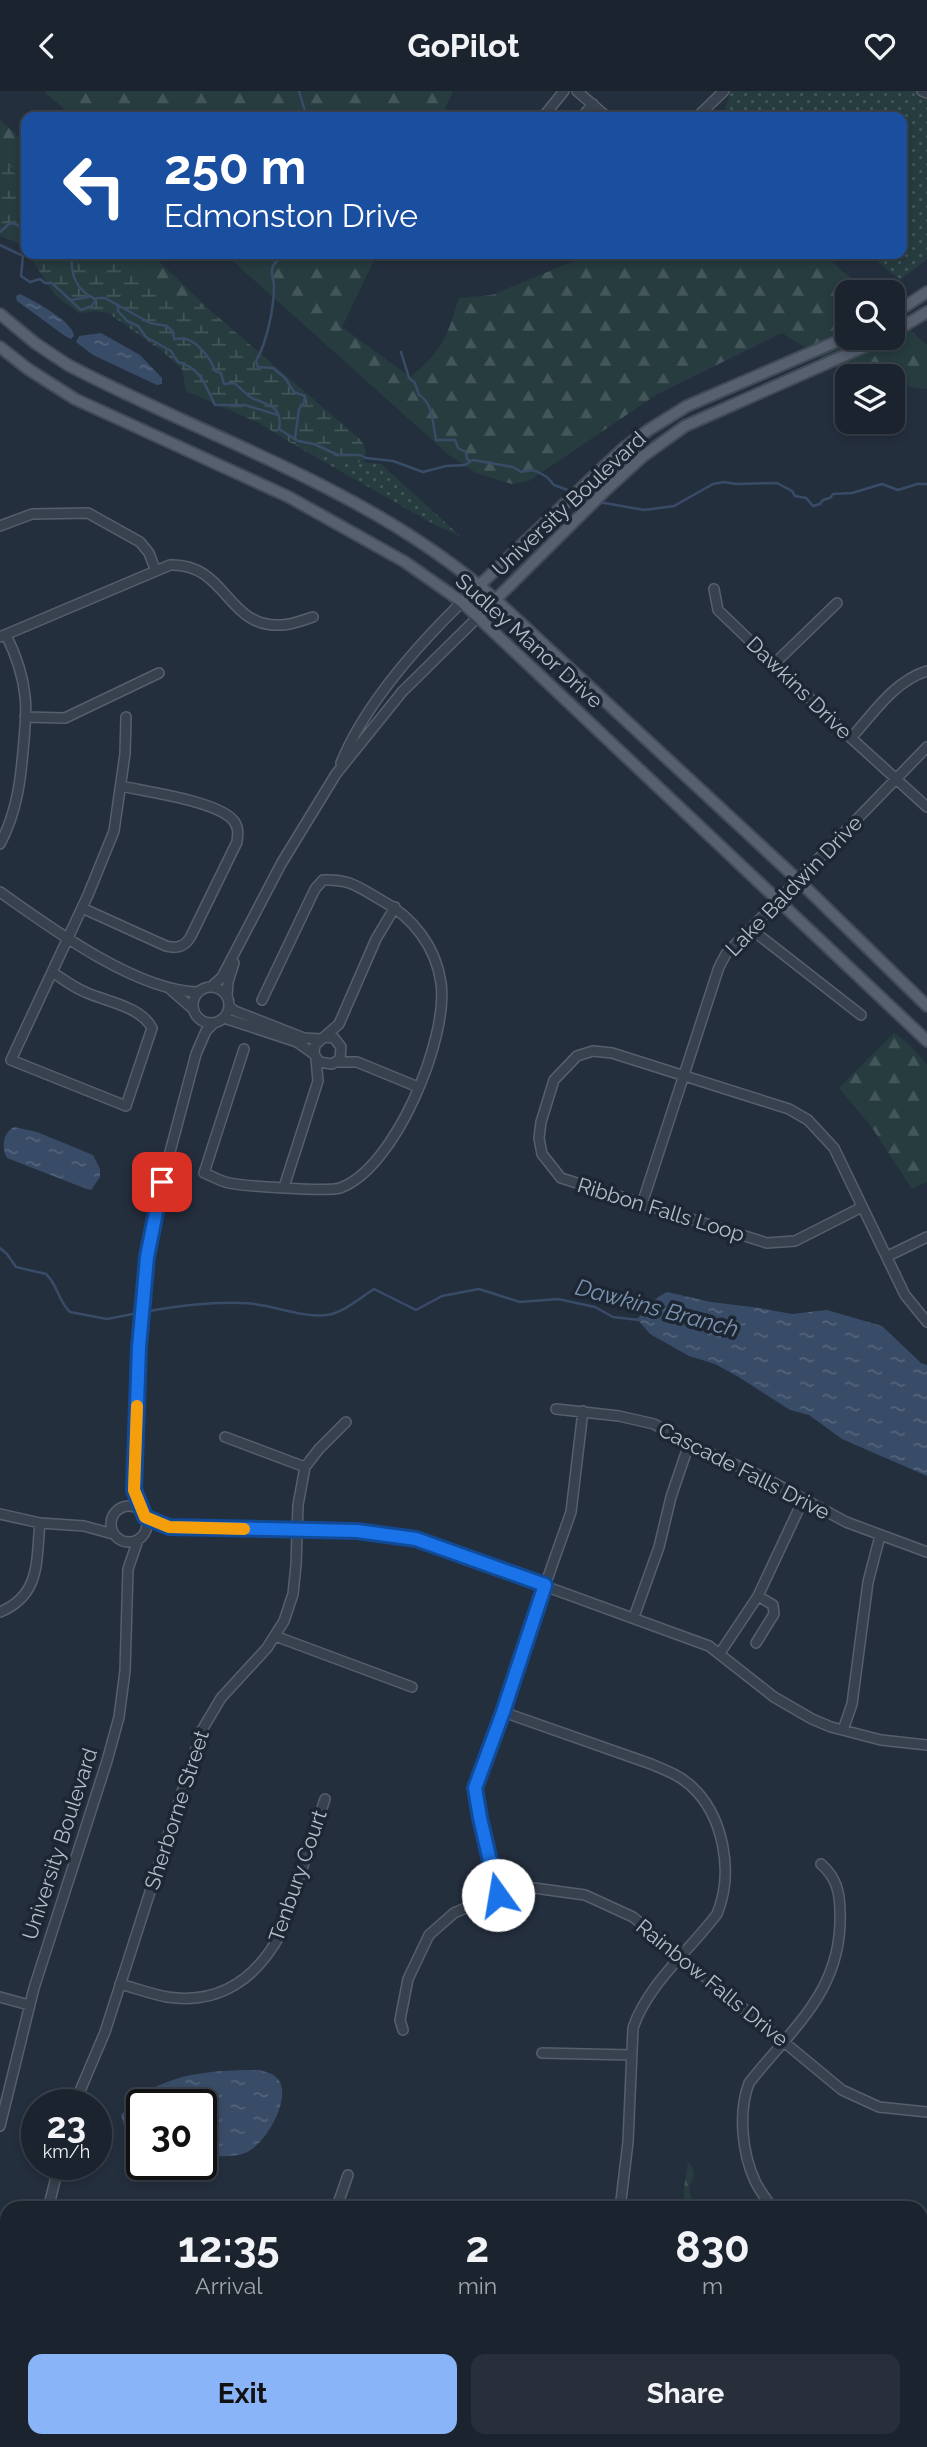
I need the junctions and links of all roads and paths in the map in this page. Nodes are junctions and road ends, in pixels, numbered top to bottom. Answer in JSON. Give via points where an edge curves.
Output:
{"nodes":[{"id":1,"x":564,"y":91,"type":"edge"},
{"id":2,"x":577,"y":91,"type":"edge"},
{"id":3,"x":922,"y":91,"type":"edge"},
{"id":4,"x":720,"y":92,"type":"edge"},
{"id":5,"x":927,"y":93,"type":"edge"},
{"id":6,"x":593,"y":104,"type":"junction"},
{"id":7,"x":547,"y":112,"type":"edge"},
{"id":8,"x":586,"y":112,"type":"edge"},
{"id":9,"x":602,"y":112,"type":"edge"},
{"id":10,"x":701,"y":112,"type":"edge"},
{"id":11,"x":927,"y":292,"type":"edge"},
{"id":12,"x":905,"y":306,"type":"edge"},
{"id":13,"x":927,"y":311,"type":"edge"},
{"id":14,"x":0,"y":314,"type":"edge"},
{"id":15,"x":905,"y":325,"type":"edge"},
{"id":16,"x":835,"y":342,"type":"edge"},
{"id":17,"x":0,"y":347,"type":"edge"},
{"id":18,"x":857,"y":350,"type":"edge"},
{"id":19,"x":0,"y":526,"type":"edge"},
{"id":20,"x":155,"y":569,"type":"junction"},
{"id":21,"x":479,"y":585,"type":"junction"},
{"id":22,"x":714,"y":589,"type":"dead end"},
{"id":23,"x":496,"y":600,"type":"junction"},
{"id":24,"x":462,"y":602,"type":"junction"},
{"id":25,"x":837,"y":603,"type":"dead end"},
{"id":26,"x":479,"y":616,"type":"junction"},
{"id":27,"x":313,"y":617,"type":"dead end"},
{"id":28,"x":3,"y":636,"type":"edge"},
{"id":29,"x":775,"y":663,"type":"junction"},
{"id":30,"x":927,"y":671,"type":"edge"},
{"id":31,"x":159,"y":673,"type":"dead end"},
{"id":32,"x":25,"y":717,"type":"junction"},
{"id":33,"x":127,"y":717,"type":"dead end"},
{"id":34,"x":850,"y":738,"type":"junction"},
{"id":35,"x":927,"y":747,"type":"edge"},
{"id":36,"x":336,"y":774,"type":"junction"},
{"id":37,"x":897,"y":779,"type":"junction"},
{"id":38,"x":121,"y":786,"type":"junction"},
{"id":39,"x":927,"y":807,"type":"edge"},
{"id":40,"x":0,"y":844,"type":"edge"},
{"id":41,"x":798,"y":880,"type":"junction"},
{"id":42,"x":0,"y":892,"type":"edge"},
{"id":43,"x":779,"y":899,"type":"junction"},
{"id":44,"x":395,"y":907,"type":"junction"},
{"id":45,"x":82,"y":908,"type":"junction"},
{"id":46,"x":751,"y":929,"type":"junction"},
{"id":47,"x":68,"y":938,"type":"junction"},
{"id":48,"x":240,"y":944,"type":"junction"},
{"id":49,"x":52,"y":972,"type":"junction"},
{"id":50,"x":212,"y":987,"type":"junction"},
{"id":51,"x":169,"y":988,"type":"junction"},
{"id":52,"x":199,"y":992,"type":"junction"},
{"id":53,"x":262,"y":1000,"type":"dead end"},
{"id":54,"x":228,"y":1002,"type":"junction"},
{"id":55,"x":927,"y":1006,"type":"edge"},
{"id":56,"x":195,"y":1013,"type":"junction"},
{"id":57,"x":861,"y":1015,"type":"dead end"},
{"id":58,"x":224,"y":1019,"type":"junction"},
{"id":59,"x":214,"y":1023,"type":"junction"},
{"id":60,"x":339,"y":1024,"type":"junction"},
{"id":61,"x":323,"y":1038,"type":"junction"},
{"id":62,"x":927,"y":1041,"type":"edge"},
{"id":63,"x":340,"y":1045,"type":"junction"},
{"id":64,"x":244,"y":1049,"type":"dead end"},
{"id":65,"x":196,"y":1054,"type":"junction"},
{"id":66,"x":315,"y":1056,"type":"junction"},
{"id":67,"x":357,"y":1062,"type":"junction"},
{"id":68,"x":335,"y":1063,"type":"junction"},
{"id":69,"x":684,"y":1076,"type":"junction"},
{"id":70,"x":318,"y":1081,"type":"junction"},
{"id":71,"x":418,"y":1087,"type":"junction"},
{"id":72,"x":284,"y":1187,"type":"junction"},
{"id":73,"x":642,"y":1204,"type":"junction"},
{"id":74,"x":862,"y":1207,"type":"junction"},
{"id":75,"x":927,"y":1237,"type":"edge"},
{"id":76,"x":888,"y":1256,"type":"junction"},
{"id":77,"x":927,"y":1322,"type":"edge"},
{"id":78,"x":556,"y":1409,"type":"dead end"},
{"id":79,"x":583,"y":1411,"type":"junction"},
{"id":80,"x":346,"y":1422,"type":"dead end"},
{"id":81,"x":225,"y":1437,"type":"dead end"},
{"id":82,"x":690,"y":1444,"type":"junction"},
{"id":83,"x":305,"y":1467,"type":"junction"},
{"id":84,"x":134,"y":1483,"type":"junction"},
{"id":85,"x":803,"y":1500,"type":"junction"},
{"id":86,"x":123,"y":1507,"type":"junction"},
{"id":87,"x":0,"y":1514,"type":"edge"},
{"id":88,"x":143,"y":1514,"type":"junction"},
{"id":89,"x":112,"y":1517,"type":"junction"},
{"id":90,"x":40,"y":1523,"type":"junction"},
{"id":91,"x":84,"y":1526,"type":"junction"},
{"id":92,"x":169,"y":1527,"type":"junction"},
{"id":93,"x":296,"y":1531,"type":"junction"},
{"id":94,"x":880,"y":1536,"type":"junction"},
{"id":95,"x":116,"y":1537,"type":"junction"},
{"id":96,"x":141,"y":1538,"type":"junction"},
{"id":97,"x":927,"y":1552,"type":"edge"},
{"id":98,"x":128,"y":1569,"type":"junction"},
{"id":99,"x":545,"y":1585,"type":"junction"},
{"id":100,"x":758,"y":1596,"type":"junction"},
{"id":101,"x":0,"y":1612,"type":"edge"},
{"id":102,"x":634,"y":1617,"type":"junction"},
{"id":103,"x":275,"y":1636,"type":"junction"},
{"id":104,"x":756,"y":1643,"type":"dead end"},
{"id":105,"x":720,"y":1653,"type":"junction"},
{"id":106,"x":412,"y":1687,"type":"dead end"},
{"id":107,"x":503,"y":1712,"type":"junction"},
{"id":108,"x":843,"y":1730,"type":"junction"},
{"id":109,"x":927,"y":1745,"type":"edge"},
{"id":110,"x":325,"y":1799,"type":"dead end"},
{"id":111,"x":821,"y":1864,"type":"dead end"},
{"id":112,"x":498,"y":1895,"type":"junction"},
{"id":113,"x":681,"y":1958,"type":"junction"},
{"id":114,"x":120,"y":1984,"type":"junction"},
{"id":115,"x":0,"y":1997,"type":"edge"},
{"id":116,"x":29,"y":2005,"type":"junction"},
{"id":117,"x":403,"y":2029,"type":"dead end"},
{"id":118,"x":784,"y":2041,"type":"junction"},
{"id":119,"x":542,"y":2053,"type":"dead end"},
{"id":120,"x":631,"y":2055,"type":"junction"},
{"id":121,"x":81,"y":2089,"type":"edge"},
{"id":122,"x":927,"y":2112,"type":"edge"},
{"id":123,"x":0,"y":2126,"type":"edge"},
{"id":124,"x":348,"y":2175,"type":"dead end"},
{"id":125,"x":55,"y":2180,"type":"edge"},
{"id":126,"x":50,"y":2201,"type":"edge"},
{"id":127,"x":339,"y":2201,"type":"edge"},
{"id":128,"x":621,"y":2201,"type":"edge"},
{"id":129,"x":768,"y":2201,"type":"edge"}],
"edges":[{"from":1,"to":7,"type":"street"},
{"from":2,"to":6,"type":"street"},
{"from":3,"to":5,"type":"street"},
{"from":4,"to":10,"type":"street"},
{"from":6,"to":8,"type":"street"},
{"from":6,"to":9,"type":"street"},
{"from":11,"to":12,"type":"main road"},
{"from":13,"to":15,"type":"main road"},
{"from":14,"to":21,"type":"main road","name":"Sudley Manor Drive","via":[[68,365],[343,497]]},
{"from":16,"to":21,"type":"main road","name":"University Boulevard","via":[[687,406],[625,447]]},
{"from":17,"to":24,"type":"main road","name":"Sudley Manor Drive","via":[[75,399],[289,497],[405,562]]},
{"from":18,"to":23,"type":"main road","name":"University Boulevard","via":[[685,426],[607,489]]},
{"from":19,"to":20,"type":"street","via":[[32,514],[88,513],[140,542]]},
{"from":20,"to":27,"type":"street","via":[[181,565],[200,571],[217,583],[235,607],[260,622],[280,625]]},
{"from":20,"to":28,"type":"street"},
{"from":21,"to":23,"type":"main road","name":"Sudley Manor Drive"},
{"from":21,"to":24,"type":"main road","name":"University Boulevard"},
{"from":22,"to":29,"type":"street","name":"Dawkins Drive","via":[[718,610]]},
{"from":23,"to":26,"type":"main road","name":"University Boulevard"},
{"from":23,"to":41,"type":"main road","name":"Sudley Manor Drive"},
{"from":24,"to":26,"type":"main road","name":"Sudley Manor Drive"},
{"from":24,"to":36,"type":"street","name":"University Boulevard","via":[[401,667],[354,737]]},
{"from":25,"to":29,"type":"street"},
{"from":26,"to":36,"type":"street","name":"University Boulevard","via":[[409,684]]},
{"from":26,"to":43,"type":"main road","name":"Sudley Manor Drive"},
{"from":28,"to":32,"type":"street","via":[[14,651],[25,695]]},
{"from":29,"to":34,"type":"street","name":"Dawkins Drive"},
{"from":30,"to":34,"type":"street","via":[[896,688]]},
{"from":31,"to":32,"type":"street","via":[[65,718]]},
{"from":32,"to":40,"type":"street","via":[[18,798]]},
{"from":33,"to":38,"type":"street"},
{"from":34,"to":37,"type":"street","name":"Dawkins Drive"},
{"from":35,"to":37,"type":"street","name":"Lake Baldwin Drive"},
{"from":36,"to":48,"type":"street","name":"University Boulevard","via":[[281,864]]},
{"from":37,"to":39,"type":"street","name":"Dawkins Drive"},
{"from":37,"to":41,"type":"street","name":"Lake Baldwin Drive"},
{"from":38,"to":45,"type":"street","via":[[114,831]]},
{"from":38,"to":45,"type":"street","via":[[193,801],[225,814],[237,828],[237,842],[191,936],[180,947],[166,946]]},
{"from":41,"to":43,"type":"street","name":"Lake Baldwin Drive"},
{"from":41,"to":55,"type":"main road","name":"Sudley Manor Drive"},
{"from":42,"to":47,"type":"street"},
{"from":43,"to":46,"type":"street","name":"Lake Baldwin Drive"},
{"from":43,"to":62,"type":"main road","name":"Sudley Manor Drive"},
{"from":44,"to":53,"type":"street","via":[[345,880],[323,880]]},
{"from":44,"to":60,"type":"street"},
{"from":44,"to":71,"type":"street","via":[[416,926],[441,981],[440,1028]]},
{"from":45,"to":47,"type":"street"},
{"from":46,"to":57,"type":"street"},
{"from":46,"to":69,"type":"street","name":"Lake Baldwin Drive","via":[[719,967]]},
{"from":47,"to":49,"type":"street"},
{"from":47,"to":51,"type":"street","via":[[86,951]]},
{"from":48,"to":50,"type":"street","name":"University Boulevard"},
{"from":48,"to":54,"type":"street","name":"University Boulevard","via":[[228,982]]},
{"from":49,"to":49,"type":"street","via":[[149,1021],[152,1028],[126,1106],[11,1060]]},
{"from":50,"to":52,"type":"street"},
{"from":50,"to":54,"type":"street","via":[[220,989]]},
{"from":51,"to":52,"type":"street"},
{"from":51,"to":56,"type":"street"},
{"from":52,"to":56,"type":"street"},
{"from":54,"to":58,"type":"street"},
{"from":54,"to":61,"type":"street","via":[[235,1011],[299,1036]]},
{"from":56,"to":59,"type":"street","via":[[203,1022]]},
{"from":56,"to":65,"type":"street"},
{"from":58,"to":59,"type":"street"},
{"from":58,"to":66,"type":"street","via":[[297,1042]]},
{"from":59,"to":65,"type":"street"},
{"from":60,"to":61,"type":"street"},
{"from":60,"to":63,"type":"street"},
{"from":61,"to":63,"type":"street","via":[[334,1038]]},
{"from":61,"to":66,"type":"street","via":[[315,1045]]},
{"from":63,"to":67,"type":"street"},
{"from":63,"to":68,"type":"street"},
{"from":64,"to":72,"type":"street","via":[[204,1173],[229,1182]]},
{"from":65,"to":84,"type":"street","via":[[162,1182],[145,1276]]},
{"from":66,"to":68,"type":"street","via":[[323,1064]]},
{"from":66,"to":70,"type":"street"},
{"from":67,"to":68,"type":"street"},
{"from":67,"to":71,"type":"street"},
{"from":68,"to":70,"type":"street"},
{"from":69,"to":73,"type":"street","name":"Lake Baldwin Drive"},
{"from":69,"to":73,"type":"street","name":"Ribbon Falls Loop","via":[[593,1051],[577,1056],[565,1067],[554,1080],[547,1101],[538,1138],[552,1169],[580,1186]]},
{"from":69,"to":74,"type":"street","name":"Ribbon Falls Loop","via":[[789,1109],[808,1120],[834,1148]]},
{"from":70,"to":72,"type":"street"},
{"from":71,"to":72,"type":"street","via":[[399,1131],[367,1171],[340,1188]]},
{"from":73,"to":74,"type":"street","name":"Ribbon Falls Loop","via":[[783,1244]]},
{"from":74,"to":76,"type":"street","name":"Ribbon Falls Loop"},
{"from":75,"to":76,"type":"street"},
{"from":76,"to":77,"type":"street","name":"Ribbon Falls Loop","via":[[905,1295]]},
{"from":78,"to":79,"type":"street","name":"Cascade Falls Drive"},
{"from":79,"to":82,"type":"street","name":"Cascade Falls Drive","via":[[654,1424]]},
{"from":79,"to":99,"type":"street","via":[[571,1512]]},
{"from":80,"to":83,"type":"street"},
{"from":81,"to":83,"type":"street"},
{"from":82,"to":85,"type":"street","name":"Cascade Falls Drive"},
{"from":82,"to":102,"type":"street"},
{"from":83,"to":93,"type":"street","name":"Sherborne Street"},
{"from":84,"to":86,"type":"street"},
{"from":84,"to":88,"type":"street"},
{"from":85,"to":94,"type":"street","name":"Cascade Falls Drive"},
{"from":85,"to":100,"type":"street"},
{"from":86,"to":88,"type":"street","via":[[134,1507]]},
{"from":86,"to":89,"type":"street"},
{"from":87,"to":90,"type":"street"},
{"from":88,"to":92,"type":"street"},
{"from":88,"to":96,"type":"street","via":[[147,1527]]},
{"from":89,"to":91,"type":"street"},
{"from":89,"to":95,"type":"street"},
{"from":90,"to":91,"type":"street"},
{"from":90,"to":101,"type":"street","via":[[30,1587],[16,1604]]},
{"from":91,"to":95,"type":"street"},
{"from":92,"to":93,"type":"street"},
{"from":92,"to":96,"type":"street"},
{"from":93,"to":99,"type":"street","via":[[357,1531],[416,1539]]},
{"from":93,"to":103,"type":"street","name":"Sherborne Street","via":[[292,1594]]},
{"from":94,"to":97,"type":"street","name":"Cascade Falls Drive"},
{"from":94,"to":108,"type":"street","via":[[868,1582],[852,1704]]},
{"from":95,"to":96,"type":"street","via":[[130,1543]]},
{"from":95,"to":98,"type":"street","name":"University Boulevard"},
{"from":96,"to":98,"type":"street","name":"University Boulevard"},
{"from":98,"to":116,"type":"street","name":"University Boulevard","via":[[119,1717]]},
{"from":99,"to":102,"type":"street"},
{"from":99,"to":107,"type":"street"},
{"from":100,"to":104,"type":"street","via":[[774,1605],[774,1614]]},
{"from":100,"to":105,"type":"street"},
{"from":102,"to":105,"type":"street"},
{"from":103,"to":106,"type":"street"},
{"from":103,"to":114,"type":"street","name":"Sherborne Street","via":[[221,1698],[202,1730]]},
{"from":105,"to":108,"type":"street","via":[[774,1697]]},
{"from":107,"to":112,"type":"street","via":[[475,1788]]},
{"from":107,"to":113,"type":"street","via":[[651,1764],[691,1786],[706,1805],[724,1852],[724,1898],[718,1914]]},
{"from":108,"to":109,"type":"street"},
{"from":110,"to":114,"type":"street","name":"Tenbury Court","via":[[281,1933],[253,1972],[229,1988],[190,1998]]},
{"from":111,"to":118,"type":"street","via":[[836,1882],[839,1896],[836,1957],[819,1998]]},
{"from":112,"to":113,"type":"street","name":"Rainbow Falls Drive","via":[[534,1888],[585,1895],[633,1917]]},
{"from":112,"to":117,"type":"street","name":"Rainbow Falls Drive","via":[[454,1913],[429,1935],[408,1979],[400,2019]]},
{"from":113,"to":118,"type":"street","name":"Rainbow Falls Drive"},
{"from":113,"to":120,"type":"street","via":[[639,2011]]},
{"from":114,"to":121,"type":"street","name":"Sherborne Street"},
{"from":115,"to":116,"type":"street"},
{"from":116,"to":123,"type":"street","name":"University Boulevard"},
{"from":118,"to":122,"type":"street","name":"Rainbow Falls Drive","via":[[860,2100],[897,2111]]},
{"from":118,"to":129,"type":"street","via":[[749,2083],[742,2100],[746,2150],[755,2180]]},
{"from":119,"to":120,"type":"street"},
{"from":120,"to":128,"type":"street"},
{"from":124,"to":127,"type":"street"},
{"from":125,"to":126,"type":"street"}]}
